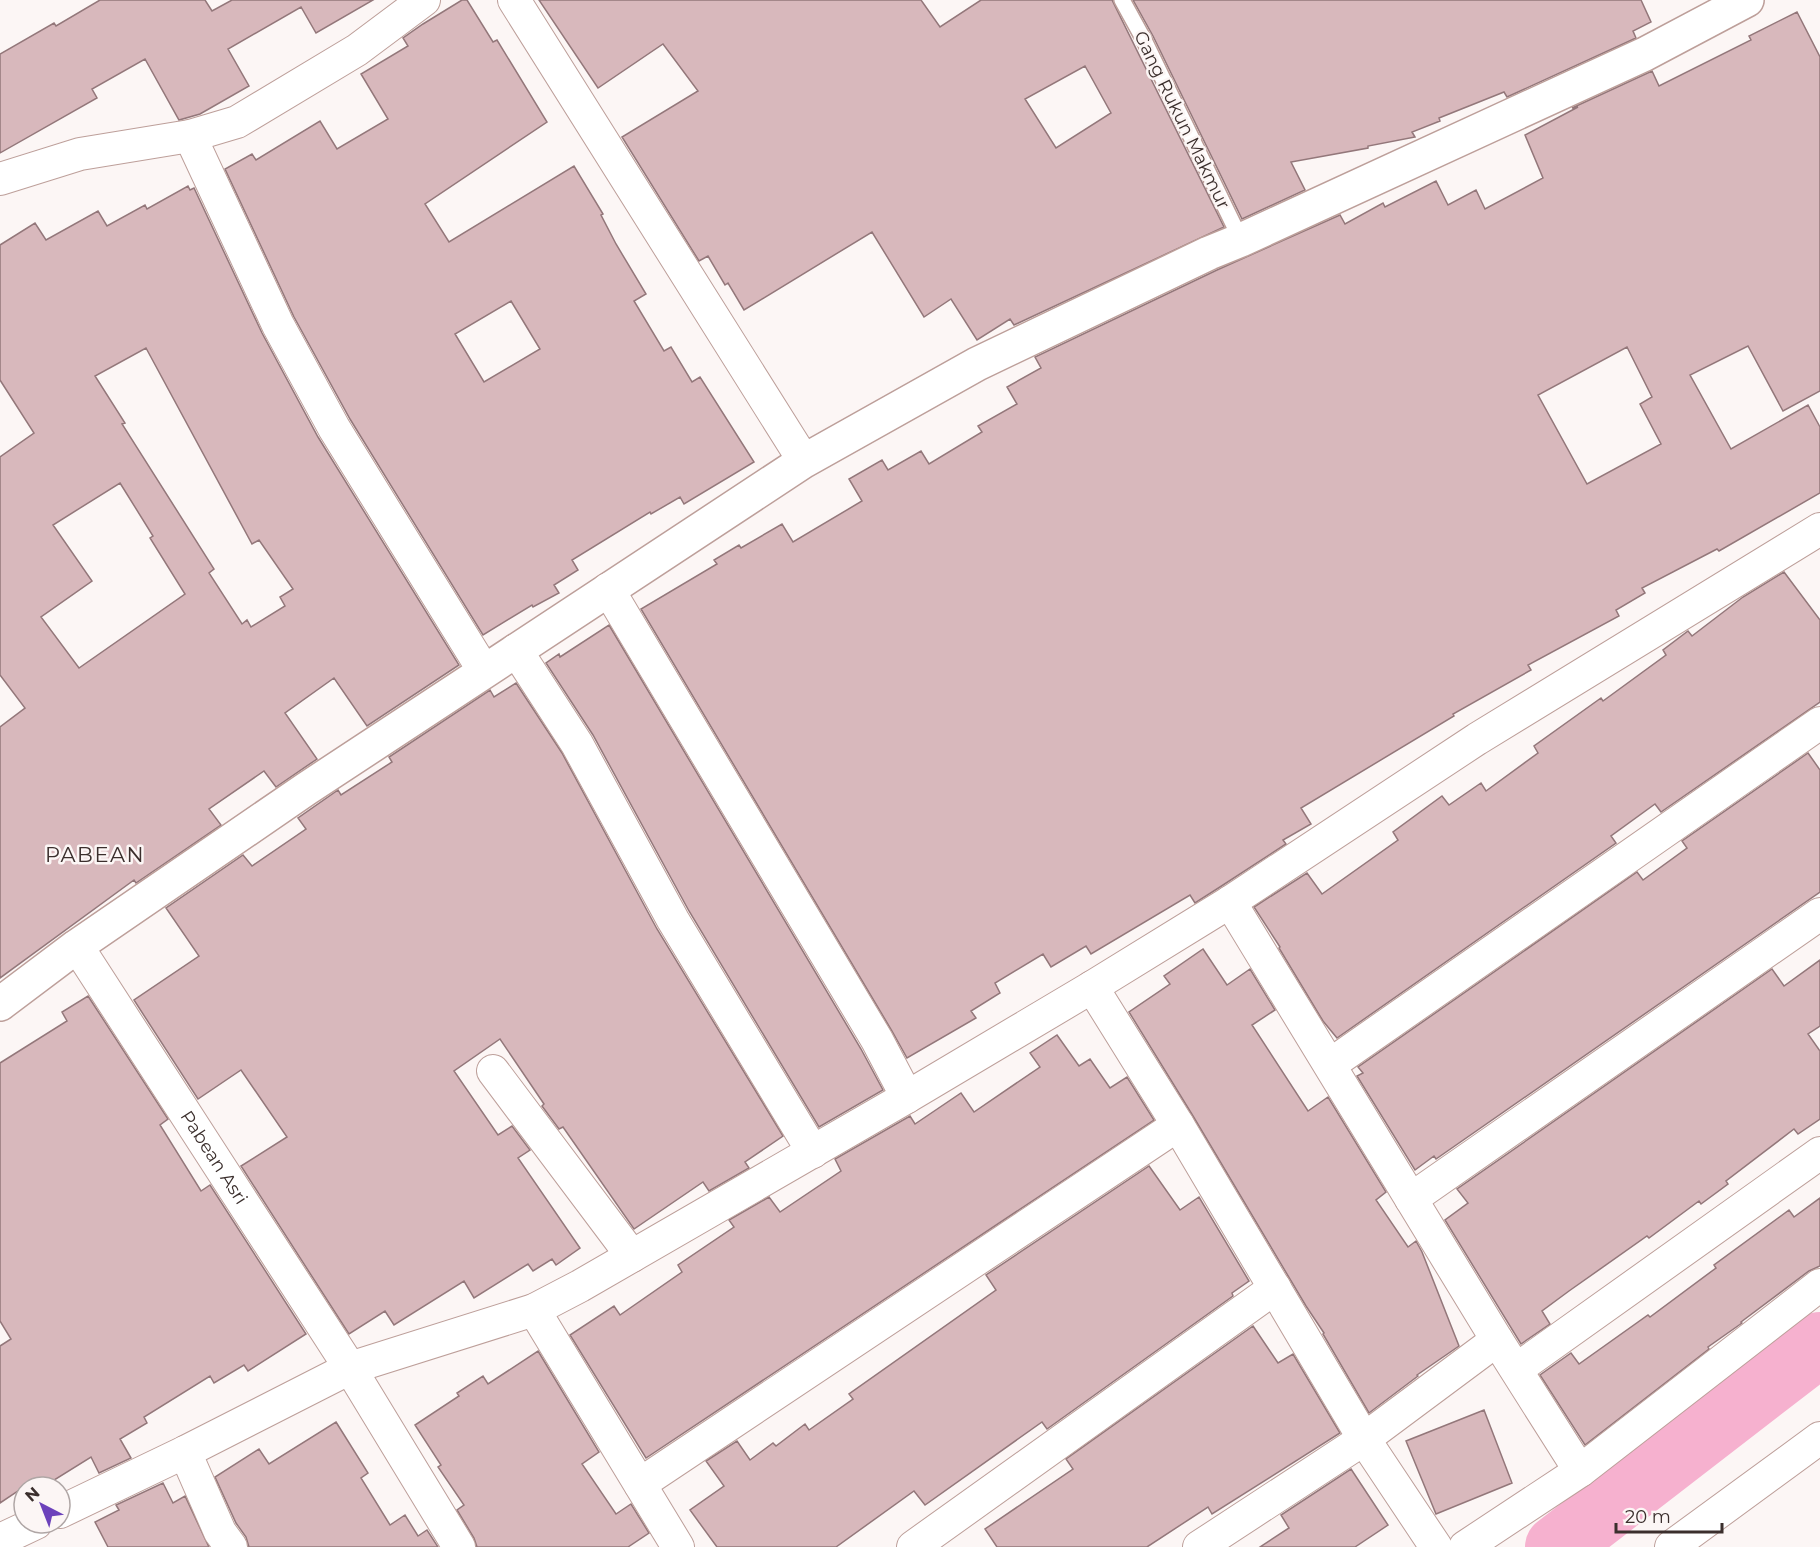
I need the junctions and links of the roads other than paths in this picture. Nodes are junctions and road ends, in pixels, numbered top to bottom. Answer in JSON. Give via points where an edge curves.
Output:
{"nodes":[{"id":1,"x":424,"y":0,"type":"edge"},
{"id":2,"x":514,"y":0,"type":"edge"},
{"id":3,"x":1122,"y":0,"type":"edge"},
{"id":4,"x":1747,"y":0,"type":"edge"},
{"id":5,"x":190,"y":136,"type":"junction"},
{"id":6,"x":0,"y":179,"type":"edge"},
{"id":7,"x":1240,"y":240,"type":"junction"},
{"id":8,"x":804,"y":461,"type":"junction"},
{"id":9,"x":1818,"y":536,"type":"edge"},
{"id":10,"x":608,"y":589,"type":"junction"},
{"id":11,"x":516,"y":650,"type":"junction"},
{"id":12,"x":484,"y":671,"type":"junction"},
{"id":13,"x":1820,"y":723,"type":"edge"},
{"id":14,"x":1230,"y":902,"type":"junction"},
{"id":15,"x":1820,"y":914,"type":"edge"},
{"id":16,"x":77,"y":946,"type":"junction"},
{"id":17,"x":1092,"y":987,"type":"junction"},
{"id":18,"x":0,"y":1004,"type":"edge"},
{"id":19,"x":1330,"y":1064,"type":"junction"},
{"id":20,"x":493,"y":1071,"type":"dead end"},
{"id":21,"x":907,"y":1098,"type":"junction"},
{"id":22,"x":1178,"y":1125,"type":"junction"},
{"id":23,"x":813,"y":1152,"type":"junction"},
{"id":24,"x":1820,"y":1152,"type":"edge"},
{"id":25,"x":1411,"y":1199,"type":"junction"},
{"id":26,"x":632,"y":1256,"type":"junction"},
{"id":27,"x":1820,"y":1286,"type":"edge"},
{"id":28,"x":1275,"y":1288,"type":"junction"},
{"id":29,"x":534,"y":1310,"type":"junction"},
{"id":30,"x":1497,"y":1340,"type":"junction"},
{"id":31,"x":350,"y":1368,"type":"junction"},
{"id":32,"x":1517,"y":1369,"type":"junction"},
{"id":33,"x":1820,"y":1438,"type":"edge"},
{"id":34,"x":1364,"y":1439,"type":"junction"},
{"id":35,"x":185,"y":1452,"type":"junction"},
{"id":36,"x":1581,"y":1471,"type":"junction"},
{"id":37,"x":640,"y":1484,"type":"junction"},
{"id":38,"x":72,"y":1506,"type":"edge"},
{"id":39,"x":216,"y":1542,"type":"edge"},
{"id":40,"x":1683,"y":1544,"type":"edge"},
{"id":41,"x":459,"y":1547,"type":"edge"},
{"id":42,"x":678,"y":1547,"type":"edge"},
{"id":43,"x":913,"y":1547,"type":"edge"},
{"id":44,"x":1199,"y":1547,"type":"edge"},
{"id":45,"x":1436,"y":1547,"type":"edge"},
{"id":46,"x":1466,"y":1547,"type":"edge"}],
"edges":[{"from":1,"to":5,"type":"street","via":[[357,50],[237,122]]},
{"from":2,"to":8,"type":"street"},
{"from":3,"to":7,"type":"lane","name":"Gang Rukun Makmur"},
{"from":4,"to":7,"type":"street","via":[[1645,54]]},
{"from":5,"to":6,"type":"street","via":[[80,154]]},
{"from":5,"to":12,"type":"street","via":[[278,325],[329,418]]},
{"from":7,"to":8,"type":"street","via":[[977,364]]},
{"from":8,"to":10,"type":"street"},
{"from":9,"to":14,"type":"street","via":[[1477,739]]},
{"from":10,"to":11,"type":"street"},
{"from":10,"to":21,"type":"street","via":[[877,1040]]},
{"from":11,"to":12,"type":"street"},
{"from":11,"to":23,"type":"street","via":[[577,744],[673,920]]},
{"from":12,"to":16,"type":"street"},
{"from":13,"to":19,"type":"street"},
{"from":14,"to":17,"type":"street"},
{"from":14,"to":19,"type":"street"},
{"from":15,"to":25,"type":"street"},
{"from":16,"to":18,"type":"street"},
{"from":16,"to":31,"type":"street","name":"Pabean Asri"},
{"from":17,"to":21,"type":"street"},
{"from":17,"to":22,"type":"street"},
{"from":19,"to":25,"type":"street"},
{"from":20,"to":26,"type":"street"},
{"from":21,"to":23,"type":"street"},
{"from":22,"to":28,"type":"street"},
{"from":22,"to":37,"type":"street"},
{"from":23,"to":26,"type":"street"},
{"from":24,"to":32,"type":"street"},
{"from":25,"to":30,"type":"street"},
{"from":26,"to":29,"type":"street"},
{"from":27,"to":36,"type":"street"},
{"from":28,"to":34,"type":"street"},
{"from":28,"to":43,"type":"street"},
{"from":29,"to":31,"type":"street"},
{"from":29,"to":37,"type":"street"},
{"from":30,"to":32,"type":"street"},
{"from":30,"to":34,"type":"street"},
{"from":31,"to":35,"type":"street"},
{"from":31,"to":41,"type":"street","name":"Pabean Asri"},
{"from":32,"to":36,"type":"street"},
{"from":33,"to":40,"type":"street"},
{"from":34,"to":44,"type":"street"},
{"from":34,"to":45,"type":"street"},
{"from":35,"to":38,"type":"street"},
{"from":35,"to":39,"type":"street"},
{"from":36,"to":46,"type":"street"},
{"from":37,"to":42,"type":"street"}]}
